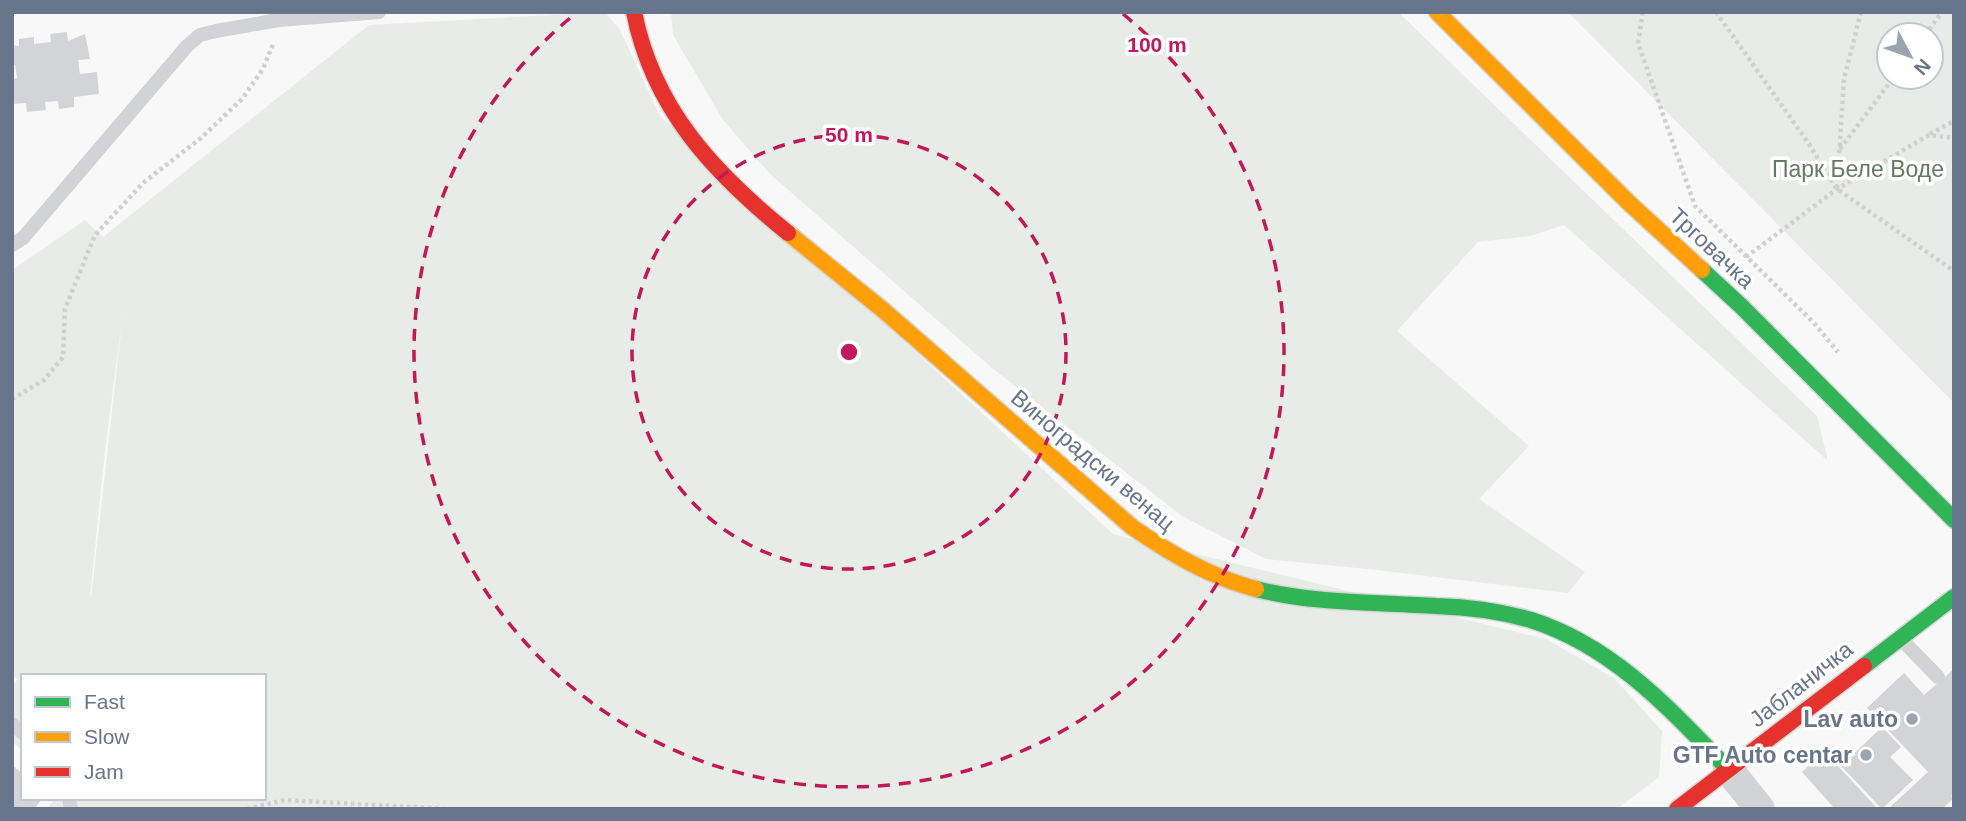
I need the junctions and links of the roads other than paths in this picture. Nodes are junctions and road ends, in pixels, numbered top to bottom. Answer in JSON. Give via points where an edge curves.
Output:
{"nodes":[{"id":1,"x":379,"y":12,"type":"edge"},
{"id":2,"x":634,"y":12,"type":"edge"},
{"id":3,"x":1437,"y":12,"type":"edge"},
{"id":4,"x":12,"y":245,"type":"edge"},
{"id":5,"x":1954,"y":520,"type":"edge"},
{"id":6,"x":1954,"y":597,"type":"edge"},
{"id":7,"x":1899,"y":637,"type":"junction"},
{"id":8,"x":1938,"y":677,"type":"dead end"},
{"id":9,"x":1728,"y":769,"type":"junction"},
{"id":10,"x":1677,"y":809,"type":"edge"},
{"id":11,"x":1760,"y":809,"type":"edge"}],
"edges":[{"from":1,"to":4,"type":"lane","via":[[279,20],[200,35],[23,238]]},
{"from":2,"to":9,"type":"street","name":"Виноградски венац","via":[[663,95],[696,144],[730,182],[1162,548],[1220,578],[1258,589],[1338,600],[1474,607],[1547,625],[1589,646],[1645,686]]},
{"from":3,"to":5,"type":"street","name":"Трговачка"},
{"from":6,"to":7,"type":"street","name":"Јабланичка"},
{"from":7,"to":8,"type":"lane"},
{"from":7,"to":9,"type":"street","name":"Јабланичка"},
{"from":9,"to":10,"type":"street","name":"Јабланичка"},
{"from":9,"to":11,"type":"street"}]}
